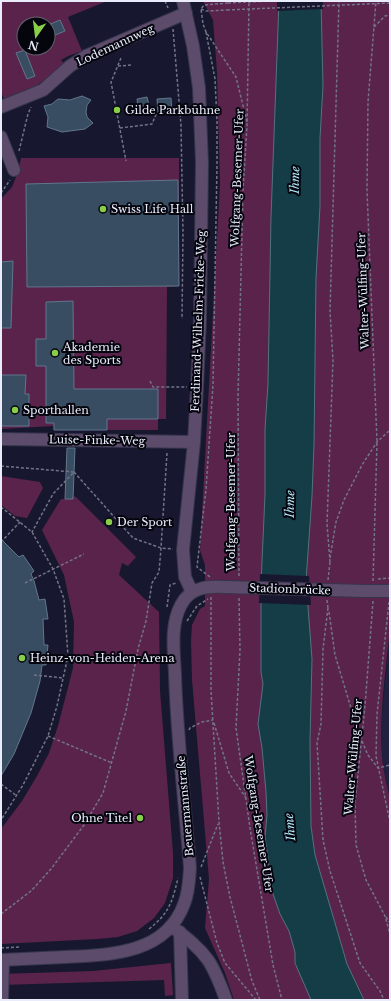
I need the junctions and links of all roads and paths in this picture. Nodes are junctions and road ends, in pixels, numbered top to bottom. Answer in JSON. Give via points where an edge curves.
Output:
{"nodes":[{"id":1,"x":249,"y":1,"type":"edge"},
{"id":2,"x":269,"y":1,"type":"edge"},
{"id":3,"x":339,"y":1,"type":"edge"},
{"id":4,"x":376,"y":1,"type":"edge"},
{"id":5,"x":390,"y":3,"type":"edge"},
{"id":6,"x":185,"y":7,"type":"edge"},
{"id":7,"x":201,"y":9,"type":"junction"},
{"id":8,"x":390,"y":15,"type":"edge"},
{"id":9,"x":172,"y":18,"type":"junction"},
{"id":10,"x":374,"y":27,"type":"junction"},
{"id":11,"x":121,"y":58,"type":"dead end"},
{"id":12,"x":132,"y":65,"type":"dead end"},
{"id":13,"x":118,"y":66,"type":"junction"},
{"id":14,"x":43,"y":90,"type":"junction"},
{"id":15,"x":1,"y":107,"type":"edge"},
{"id":16,"x":157,"y":112,"type":"dead end"},
{"id":17,"x":247,"y":126,"type":"junction"},
{"id":18,"x":120,"y":128,"type":"junction"},
{"id":19,"x":1,"y":137,"type":"edge"},
{"id":20,"x":126,"y":161,"type":"dead end"},
{"id":21,"x":14,"y":170,"type":"junction"},
{"id":22,"x":1,"y":193,"type":"edge"},
{"id":23,"x":182,"y":319,"type":"dead end"},
{"id":24,"x":150,"y":381,"type":"dead end"},
{"id":25,"x":197,"y":388,"type":"junction"},
{"id":26,"x":390,"y":430,"type":"edge"},
{"id":27,"x":1,"y":439,"type":"edge"},
{"id":28,"x":168,"y":441,"type":"junction"},
{"id":29,"x":194,"y":442,"type":"junction"},
{"id":30,"x":377,"y":442,"type":"junction"},
{"id":31,"x":1,"y":466,"type":"edge"},
{"id":32,"x":74,"y":472,"type":"junction"},
{"id":33,"x":1,"y":507,"type":"edge"},
{"id":34,"x":20,"y":522,"type":"junction"},
{"id":35,"x":32,"y":532,"type":"junction"},
{"id":36,"x":1,"y":542,"type":"edge"},
{"id":37,"x":161,"y":548,"type":"junction"},
{"id":38,"x":84,"y":554,"type":"dead end"},
{"id":39,"x":330,"y":562,"type":"junction"},
{"id":40,"x":53,"y":569,"type":"junction"},
{"id":41,"x":328,"y":572,"type":"dead end"},
{"id":42,"x":390,"y":578,"type":"edge"},
{"id":43,"x":239,"y":579,"type":"dead end"},
{"id":44,"x":373,"y":580,"type":"junction"},
{"id":45,"x":25,"y":583,"type":"dead end"},
{"id":46,"x":366,"y":585,"type":"junction"},
{"id":47,"x":192,"y":592,"type":"junction"},
{"id":48,"x":239,"y":594,"type":"dead end"},
{"id":49,"x":390,"y":599,"type":"edge"},
{"id":50,"x":373,"y":600,"type":"dead end"},
{"id":51,"x":186,"y":624,"type":"dead end"},
{"id":52,"x":34,"y":676,"type":"dead end"},
{"id":53,"x":63,"y":678,"type":"junction"},
{"id":54,"x":213,"y":720,"type":"junction"},
{"id":55,"x":188,"y":732,"type":"dead end"},
{"id":56,"x":48,"y":736,"type":"junction"},
{"id":57,"x":361,"y":739,"type":"junction"},
{"id":58,"x":112,"y":763,"type":"junction"},
{"id":59,"x":390,"y":765,"type":"edge"},
{"id":60,"x":378,"y":768,"type":"junction"},
{"id":61,"x":1,"y":784,"type":"edge"},
{"id":62,"x":17,"y":796,"type":"junction"},
{"id":63,"x":247,"y":800,"type":"junction"},
{"id":64,"x":1,"y":820,"type":"edge"},
{"id":65,"x":219,"y":822,"type":"junction"},
{"id":66,"x":390,"y":822,"type":"edge"},
{"id":67,"x":199,"y":864,"type":"dead end"},
{"id":68,"x":199,"y":872,"type":"junction"},
{"id":69,"x":1,"y":914,"type":"edge"},
{"id":70,"x":385,"y":916,"type":"junction"},
{"id":71,"x":390,"y":923,"type":"edge"},
{"id":72,"x":171,"y":925,"type":"junction"},
{"id":73,"x":144,"y":933,"type":"dead end"},
{"id":74,"x":390,"y":934,"type":"edge"},
{"id":75,"x":24,"y":947,"type":"dead end"},
{"id":76,"x":2,"y":956,"type":"edge"},
{"id":77,"x":2,"y":1000,"type":"edge"},
{"id":78,"x":182,"y":1000,"type":"edge"},
{"id":79,"x":226,"y":1000,"type":"edge"},
{"id":80,"x":256,"y":1000,"type":"edge"},
{"id":81,"x":260,"y":1000,"type":"edge"},
{"id":82,"x":282,"y":1000,"type":"edge"},
{"id":83,"x":384,"y":1000,"type":"edge"}],
"edges":[{"from":1,"to":17,"type":"path","name":"Wolfgang-Besemer-Ufer"},
{"from":2,"to":7,"type":"path","bridge":true,"via":[[204,5]]},
{"from":3,"to":39,"type":"path","via":[[330,311],[333,360],[327,524]]},
{"from":4,"to":10,"type":"path","name":"Walter-Wülfing-Ufer"},
{"from":5,"to":7,"type":"path","bridge":true,"via":[[206,11]]},
{"from":6,"to":9,"type":"street","name":"Lodemannweg"},
{"from":6,"to":25,"type":"street","name":"Ferdinand-Wilhelm-Fricke-Weg","via":[[199,88],[201,120]]},
{"from":7,"to":17,"type":"path","via":[[206,32],[236,77]]},
{"from":8,"to":10,"type":"path","via":[[385,16]]},
{"from":9,"to":14,"type":"street","name":"Lodemannweg","via":[[86,56],[70,66]]},
{"from":9,"to":23,"type":"path","via":[[181,126]]},
{"from":10,"to":30,"type":"path","name":"Walter-Wülfing-Ufer","via":[[368,102],[367,190]]},
{"from":11,"to":13,"type":"path"},
{"from":12,"to":13,"type":"path"},
{"from":13,"to":18,"type":"path","via":[[111,82]]},
{"from":14,"to":15,"type":"street","name":"Lodemannweg"},
{"from":14,"to":21,"type":"path","via":[[28,114]]},
{"from":16,"to":18,"type":"path","via":[[152,124]]},
{"from":17,"to":43,"type":"path","name":"Wolfgang-Besemer-Ufer","via":[[238,397]]},
{"from":18,"to":20,"type":"path"},
{"from":19,"to":21,"type":"street"},
{"from":21,"to":22,"type":"path"},
{"from":24,"to":25,"type":"path","via":[[154,387]]},
{"from":25,"to":29,"type":"street","name":"Ferdinand-Wilhelm-Fricke-Weg"},
{"from":26,"to":30,"type":"path"},
{"from":27,"to":28,"type":"street","name":"Luise-Finke-Weg"},
{"from":28,"to":29,"type":"street","name":"Luise-Finke-Weg"},
{"from":28,"to":37,"type":"path"},
{"from":29,"to":47,"type":"street","name":"Ferdinand-Wilhelm-Fricke-Weg","via":[[183,550],[186,577]]},
{"from":30,"to":39,"type":"path","via":[[344,500],[336,522]]},
{"from":30,"to":44,"type":"path","name":"Walter-Wülfing-Ufer"},
{"from":31,"to":32,"type":"path"},
{"from":32,"to":35,"type":"path","via":[[53,494]]},
{"from":32,"to":37,"type":"path","via":[[133,538]]},
{"from":33,"to":34,"type":"path"},
{"from":34,"to":35,"type":"path"},
{"from":34,"to":36,"type":"path"},
{"from":35,"to":40,"type":"path"},
{"from":37,"to":58,"type":"path","via":[[159,572],[152,582],[146,621]]},
{"from":38,"to":40,"type":"path"},
{"from":39,"to":41,"type":"path"},
{"from":40,"to":45,"type":"path"},
{"from":40,"to":53,"type":"path","via":[[64,599],[68,656]]},
{"from":42,"to":44,"type":"path"},
{"from":44,"to":46,"type":"path"},
{"from":46,"to":47,"type":"street","name":"Stadionbrücke","bridge":true,"via":[[210,586]]},
{"from":46,"to":49,"type":"street","name":"Stadionbrücke"},
{"from":47,"to":72,"type":"street","name":"Beuermannstraße","via":[[177,614],[174,639],[176,713],[190,868],[184,904]]},
{"from":48,"to":63,"type":"path","name":"Wolfgang-Besemer-Ufer","via":[[240,650],[236,728]]},
{"from":49,"to":60,"type":"path","via":[[377,714]]},
{"from":50,"to":57,"type":"path","name":"Walter-Wülfing-Ufer","via":[[366,706]]},
{"from":51,"to":54,"type":"path","via":[[197,606],[210,597]]},
{"from":52,"to":53,"type":"path"},
{"from":53,"to":56,"type":"path"},
{"from":54,"to":55,"type":"path","via":[[202,722],[190,728]]},
{"from":54,"to":63,"type":"path","via":[[229,773]]},
{"from":54,"to":65,"type":"path"},
{"from":56,"to":58,"type":"path"},
{"from":56,"to":62,"type":"path"},
{"from":57,"to":60,"type":"path","via":[[368,755]]},
{"from":57,"to":70,"type":"path","name":"Walter-Wülfing-Ufer","via":[[355,803],[356,844],[366,880]]},
{"from":57,"to":83,"type":"path","via":[[335,655],[328,608],[323,649],[322,724],[317,743],[323,840],[330,871],[360,963],[380,990]]},
{"from":58,"to":69,"type":"path","via":[[103,793],[84,825],[31,891]]},
{"from":59,"to":60,"type":"path"},
{"from":60,"to":66,"type":"path"},
{"from":61,"to":62,"type":"path"},
{"from":62,"to":64,"type":"path"},
{"from":63,"to":82,"type":"path","name":"Wolfgang-Besemer-Ufer","via":[[273,965]]},
{"from":65,"to":68,"type":"path"},
{"from":65,"to":81,"type":"path","via":[[230,897],[252,981]]},
{"from":67,"to":68,"type":"path"},
{"from":68,"to":80,"type":"path","via":[[217,943],[225,963]]},
{"from":70,"to":71,"type":"path"},
{"from":70,"to":74,"type":"path","name":"Walter-Wülfing-Ufer"},
{"from":72,"to":73,"type":"path"},
{"from":72,"to":76,"type":"street","name":"Beuermannstraße","via":[[163,935],[153,941],[126,951],[92,956]]},
{"from":72,"to":78,"type":"street"},
{"from":72,"to":79,"type":"street","via":[[208,960]]},
{"from":75,"to":76,"type":"path"},
{"from":76,"to":77,"type":"street"}]}
